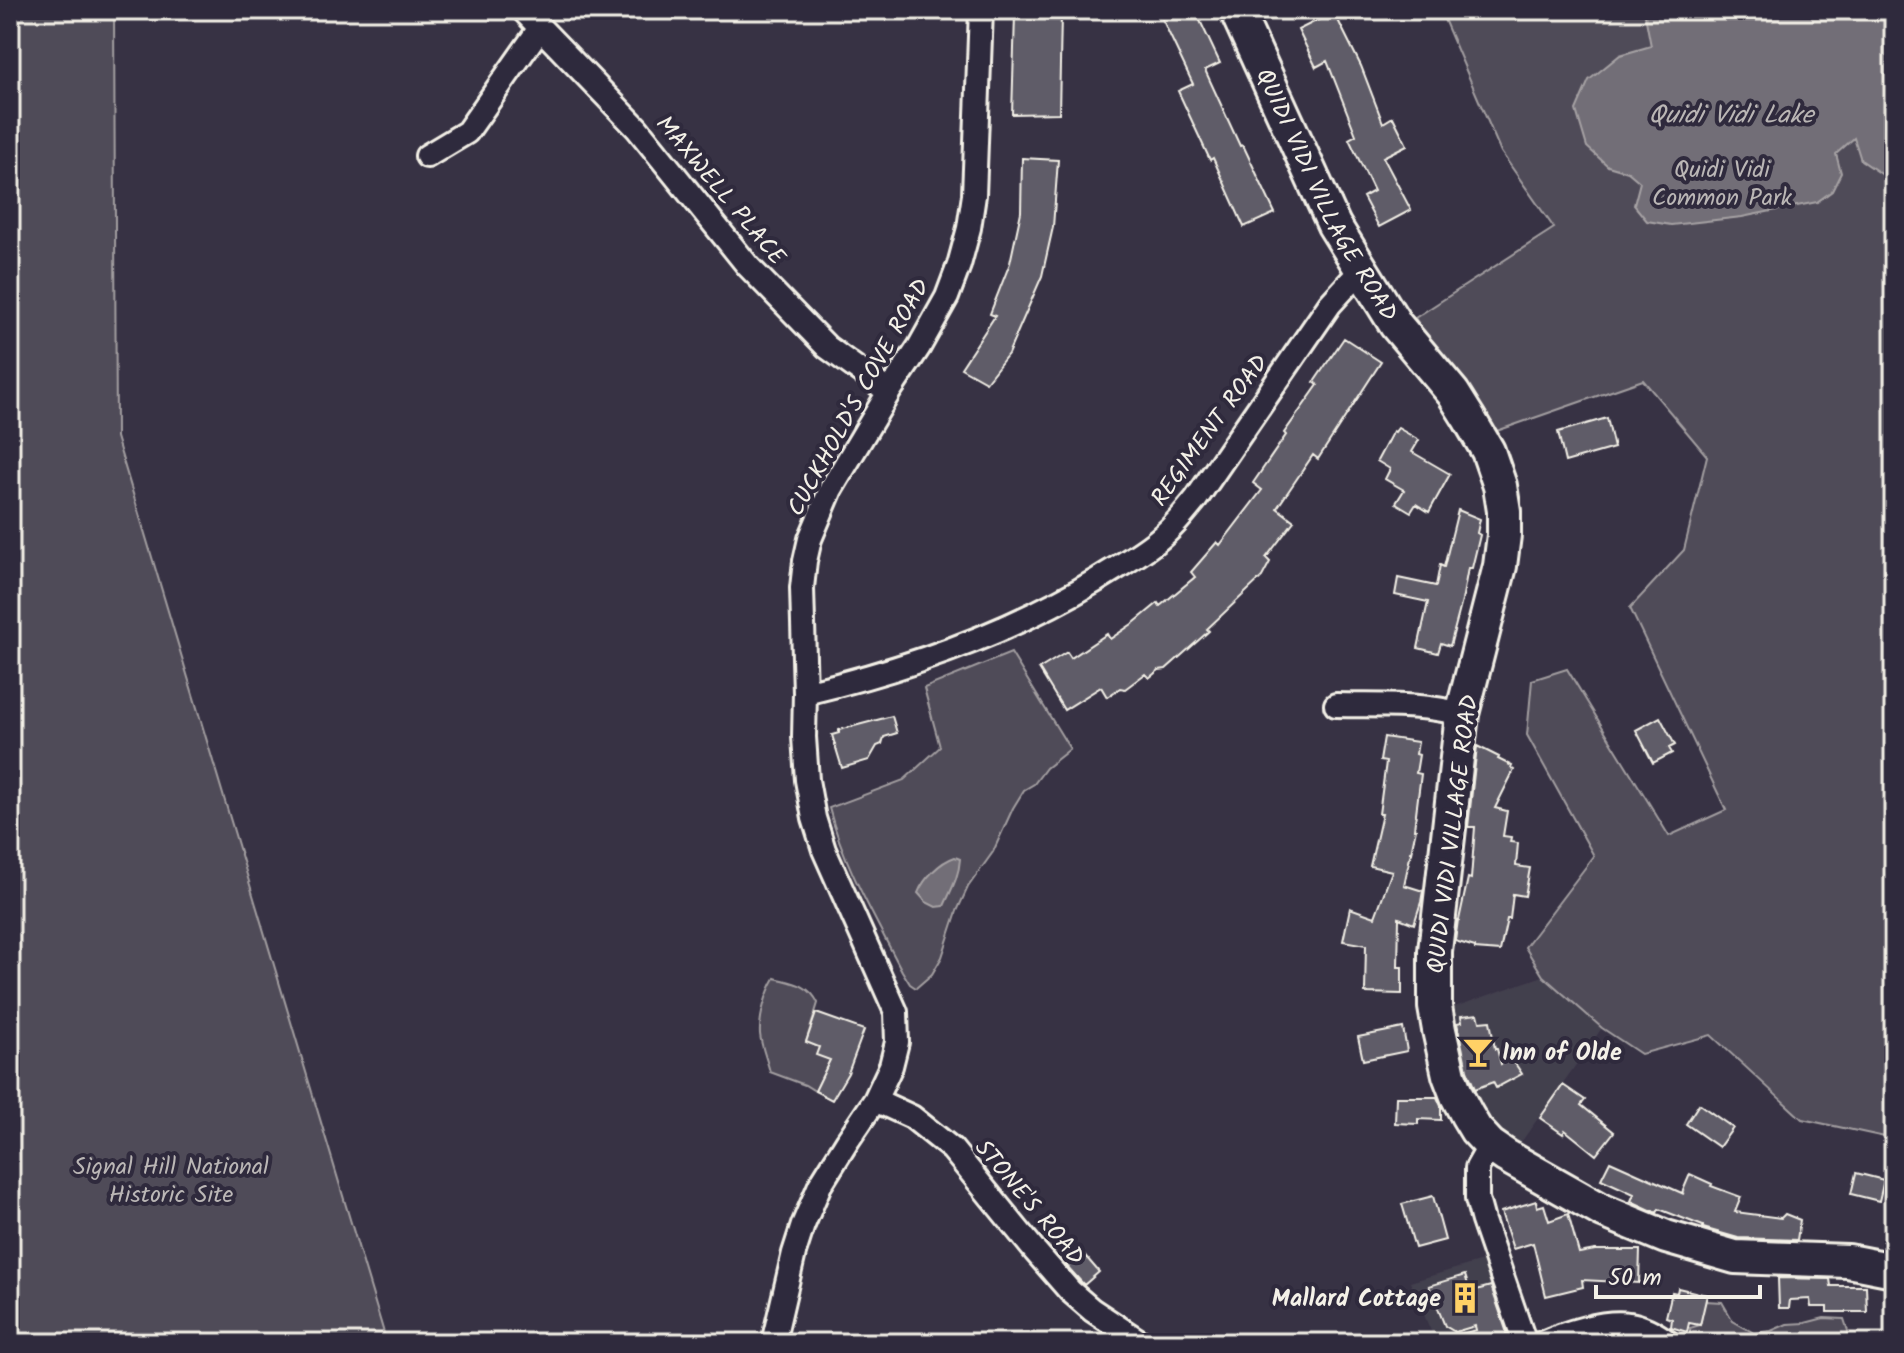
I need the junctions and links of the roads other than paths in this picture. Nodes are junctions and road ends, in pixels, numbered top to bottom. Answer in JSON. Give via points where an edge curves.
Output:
{"nodes":[{"id":1,"x":523,"y":10,"type":"edge"},
{"id":2,"x":981,"y":10,"type":"edge"},
{"id":3,"x":1236,"y":10,"type":"edge"},
{"id":4,"x":540,"y":28,"type":"junction"},
{"id":5,"x":427,"y":156,"type":"dead end"},
{"id":6,"x":1361,"y":270,"type":"junction"},
{"id":7,"x":889,"y":392,"type":"junction"},
{"id":8,"x":805,"y":693,"type":"junction"},
{"id":9,"x":1336,"y":705,"type":"dead end"},
{"id":10,"x":1462,"y":714,"type":"junction"},
{"id":11,"x":875,"y":1100,"type":"junction"},
{"id":12,"x":1490,"y":1145,"type":"junction"},
{"id":13,"x":1894,"y":1270,"type":"edge"},
{"id":14,"x":773,"y":1343,"type":"edge"},
{"id":15,"x":1142,"y":1343,"type":"edge"},
{"id":16,"x":1525,"y":1343,"type":"edge"},
{"id":17,"x":1542,"y":1343,"type":"edge"},
{"id":18,"x":1669,"y":1343,"type":"edge"}],
"edges":[{"from":1,"to":4,"type":"street","name":"MAXWELL PLACE"},
{"from":2,"to":7,"type":"street","name":"CUCKHOLD'S COVE ROAD","via":[[969,228],[947,297]]},
{"from":3,"to":6,"type":"street","name":"QUIDI VIDI VILLAGE ROAD","via":[[1334,225]]},
{"from":4,"to":5,"type":"street","via":[[467,132]]},
{"from":4,"to":7,"type":"street","name":"MAXWELL PLACE","via":[[637,128],[748,266],[827,347]]},
{"from":6,"to":8,"type":"street","name":"REGIMENT ROAD","via":[[1330,304],[1196,499],[1154,543],[1025,619],[914,664]]},
{"from":6,"to":10,"type":"street","name":"QUIDI VIDI VILLAGE ROAD","via":[[1396,325],[1453,393],[1488,451],[1500,486],[1500,566]]},
{"from":7,"to":8,"type":"street","name":"CUCKHOLD'S COVE ROAD","via":[[831,489],[810,539],[802,588]]},
{"from":8,"to":11,"type":"street","name":"CUCKHOLD'S COVE ROAD","via":[[807,780],[814,818],[896,1012],[897,1042]]},
{"from":9,"to":10,"type":"street","via":[[1407,705]]},
{"from":10,"to":12,"type":"street","name":"QUIDI VIDI VILLAGE ROAD","via":[[1435,951],[1435,1007],[1457,1096]]},
{"from":11,"to":14,"type":"street","name":"CUCKHOLD'S COVE ROAD","via":[[820,1185],[803,1225]]},
{"from":11,"to":15,"type":"street","name":"STONE'S ROAD","via":[[912,1117],[952,1149],[1070,1291]]},
{"from":12,"to":13,"type":"street","name":"QUIDI VIDI VILLAGE ROAD","via":[[1603,1211],[1716,1252],[1848,1261]]},
{"from":12,"to":16,"type":"street","via":[[1477,1168],[1477,1199]]},
{"from":17,"to":18,"type":"street","via":[[1621,1324],[1647,1329]]}]}
